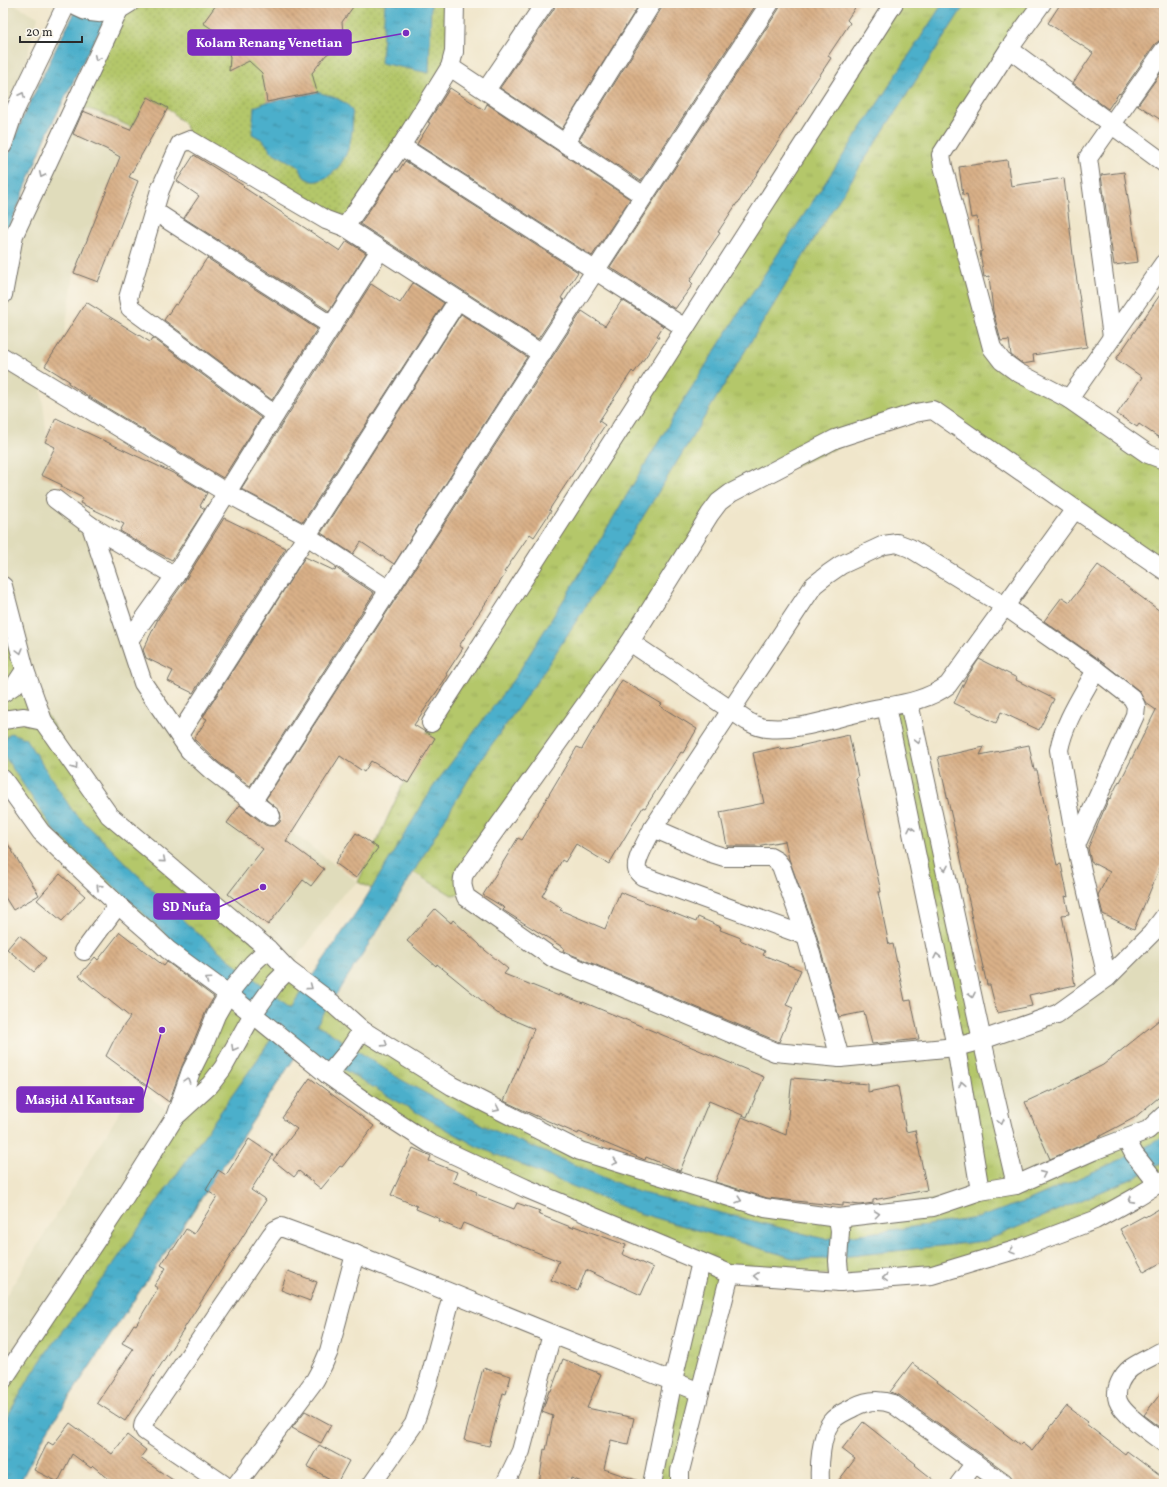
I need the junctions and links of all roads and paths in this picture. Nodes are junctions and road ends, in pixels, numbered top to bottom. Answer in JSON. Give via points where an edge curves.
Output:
{"nodes":[{"id":1,"x":67,"y":3,"type":"edge"},
{"id":2,"x":71,"y":3,"type":"edge"},
{"id":3,"x":455,"y":3,"type":"edge"},
{"id":4,"x":545,"y":3,"type":"edge"},
{"id":5,"x":652,"y":3,"type":"edge"},
{"id":6,"x":770,"y":3,"type":"edge"},
{"id":7,"x":894,"y":3,"type":"edge"},
{"id":8,"x":1042,"y":3,"type":"edge"},
{"id":9,"x":125,"y":6,"type":"edge"},
{"id":10,"x":1009,"y":49,"type":"junction"},
{"id":11,"x":1164,"y":50,"type":"edge"},
{"id":12,"x":450,"y":67,"type":"junction"},
{"id":13,"x":486,"y":90,"type":"junction"},
{"id":14,"x":1112,"y":125,"type":"junction"},
{"id":15,"x":565,"y":143,"type":"junction"},
{"id":16,"x":3,"y":145,"type":"edge"},
{"id":17,"x":401,"y":146,"type":"junction"},
{"id":18,"x":1164,"y":163,"type":"edge"},
{"id":19,"x":644,"y":196,"type":"junction"},
{"id":20,"x":154,"y":211,"type":"junction"},
{"id":21,"x":345,"y":227,"type":"junction"},
{"id":22,"x":380,"y":250,"type":"junction"},
{"id":23,"x":1164,"y":263,"type":"edge"},
{"id":24,"x":595,"y":270,"type":"junction"},
{"id":25,"x":3,"y":294,"type":"edge"},
{"id":26,"x":458,"y":300,"type":"junction"},
{"id":27,"x":332,"y":326,"type":"junction"},
{"id":28,"x":685,"y":328,"type":"junction"},
{"id":29,"x":1112,"y":337,"type":"junction"},
{"id":30,"x":542,"y":354,"type":"junction"},
{"id":31,"x":3,"y":357,"type":"edge"},
{"id":32,"x":1069,"y":400,"type":"junction"},
{"id":33,"x":274,"y":415,"type":"junction"},
{"id":34,"x":1164,"y":460,"type":"edge"},
{"id":35,"x":227,"y":492,"type":"junction"},
{"id":36,"x":55,"y":499,"type":"dead end"},
{"id":37,"x":1075,"y":510,"type":"junction"},
{"id":38,"x":91,"y":526,"type":"junction"},
{"id":39,"x":307,"y":536,"type":"junction"},
{"id":40,"x":1164,"y":570,"type":"edge"},
{"id":41,"x":175,"y":576,"type":"junction"},
{"id":42,"x":3,"y":586,"type":"edge"},
{"id":43,"x":389,"y":590,"type":"junction"},
{"id":44,"x":1006,"y":607,"type":"junction"},
{"id":45,"x":129,"y":640,"type":"junction"},
{"id":46,"x":630,"y":642,"type":"junction"},
{"id":47,"x":25,"y":670,"type":"junction"},
{"id":48,"x":1096,"y":670,"type":"junction"},
{"id":49,"x":3,"y":693,"type":"edge"},
{"id":50,"x":909,"y":703,"type":"junction"},
{"id":51,"x":886,"y":706,"type":"junction"},
{"id":52,"x":731,"y":710,"type":"junction"},
{"id":53,"x":3,"y":720,"type":"edge"},
{"id":54,"x":43,"y":722,"type":"junction"},
{"id":55,"x":431,"y":723,"type":"dead end"},
{"id":56,"x":179,"y":736,"type":"junction"},
{"id":57,"x":3,"y":779,"type":"edge"},
{"id":58,"x":252,"y":802,"type":"junction"},
{"id":59,"x":271,"y":816,"type":"dead end"},
{"id":60,"x":653,"y":828,"type":"junction"},
{"id":61,"x":1076,"y":845,"type":"junction"},
{"id":62,"x":952,"y":902,"type":"junction"},
{"id":63,"x":118,"y":905,"type":"junction"},
{"id":64,"x":927,"y":906,"type":"junction"},
{"id":65,"x":1164,"y":917,"type":"edge"},
{"id":66,"x":806,"y":936,"type":"junction"},
{"id":67,"x":268,"y":949,"type":"junction"},
{"id":68,"x":84,"y":951,"type":"dead end"},
{"id":69,"x":282,"y":976,"type":"junction"},
{"id":70,"x":1107,"y":978,"type":"junction"},
{"id":71,"x":230,"y":991,"type":"junction"},
{"id":72,"x":256,"y":1009,"type":"junction"},
{"id":73,"x":362,"y":1030,"type":"junction"},
{"id":74,"x":982,"y":1040,"type":"junction"},
{"id":75,"x":956,"y":1047,"type":"junction"},
{"id":76,"x":840,"y":1058,"type":"junction"},
{"id":77,"x":333,"y":1071,"type":"junction"},
{"id":78,"x":1164,"y":1115,"type":"edge"},
{"id":79,"x":175,"y":1117,"type":"junction"},
{"id":80,"x":1126,"y":1139,"type":"junction"},
{"id":81,"x":1161,"y":1182,"type":"edge"},
{"id":82,"x":1016,"y":1185,"type":"junction"},
{"id":83,"x":980,"y":1191,"type":"junction"},
{"id":84,"x":839,"y":1225,"type":"junction"},
{"id":85,"x":355,"y":1254,"type":"junction"},
{"id":86,"x":701,"y":1262,"type":"junction"},
{"id":87,"x":730,"y":1274,"type":"junction"},
{"id":88,"x":840,"y":1282,"type":"junction"},
{"id":89,"x":452,"y":1295,"type":"junction"},
{"id":90,"x":552,"y":1334,"type":"junction"},
{"id":91,"x":1164,"y":1350,"type":"edge"},
{"id":92,"x":3,"y":1380,"type":"edge"},
{"id":93,"x":673,"y":1380,"type":"junction"},
{"id":94,"x":700,"y":1392,"type":"junction"},
{"id":95,"x":1164,"y":1443,"type":"edge"},
{"id":96,"x":975,"y":1463,"type":"junction"},
{"id":97,"x":222,"y":1484,"type":"edge"},
{"id":98,"x":237,"y":1484,"type":"edge"},
{"id":99,"x":372,"y":1484,"type":"edge"},
{"id":100,"x":504,"y":1484,"type":"edge"},
{"id":101,"x":652,"y":1484,"type":"edge"},
{"id":102,"x":680,"y":1484,"type":"edge"},
{"id":103,"x":821,"y":1484,"type":"edge"},
{"id":104,"x":959,"y":1484,"type":"edge"},
{"id":105,"x":1004,"y":1484,"type":"edge"}],
"edges":[{"from":16,"to":1,"type":"street","one_way":true,"via":[[14,112]]},
{"from":2,"to":9,"type":"street","via":[[91,12],[108,13]]},
{"from":3,"to":12,"type":"street","via":[[454,52]]},
{"from":4,"to":13,"type":"street"},
{"from":5,"to":15,"type":"street"},
{"from":6,"to":19,"type":"street"},
{"from":7,"to":28,"type":"street"},
{"from":8,"to":10,"type":"street"},
{"from":9,"to":25,"type":"street","one_way":true,"via":[[14,235]]},
{"from":10,"to":14,"type":"street"},
{"from":10,"to":32,"type":"street","via":[[941,155],[992,348],[1002,361],[1017,372]]},
{"from":11,"to":14,"type":"street"},
{"from":12,"to":13,"type":"street"},
{"from":12,"to":17,"type":"street"},
{"from":13,"to":15,"type":"street"},
{"from":14,"to":18,"type":"street"},
{"from":14,"to":29,"type":"street","via":[[1088,158]]},
{"from":15,"to":19,"type":"street"},
{"from":17,"to":21,"type":"street"},
{"from":17,"to":24,"type":"street"},
{"from":19,"to":24,"type":"street"},
{"from":20,"to":21,"type":"street","via":[[160,190],[180,144],[190,140],[326,220]]},
{"from":20,"to":27,"type":"street"},
{"from":20,"to":33,"type":"street","via":[[128,298],[130,308]]},
{"from":21,"to":22,"type":"street"},
{"from":22,"to":26,"type":"street"},
{"from":22,"to":27,"type":"street"},
{"from":23,"to":29,"type":"street"},
{"from":24,"to":28,"type":"street"},
{"from":24,"to":30,"type":"street"},
{"from":26,"to":30,"type":"street"},
{"from":26,"to":39,"type":"street"},
{"from":27,"to":33,"type":"street"},
{"from":28,"to":55,"type":"street"},
{"from":29,"to":32,"type":"street"},
{"from":30,"to":43,"type":"street"},
{"from":31,"to":35,"type":"street"},
{"from":32,"to":34,"type":"street","via":[[1148,454]]},
{"from":33,"to":35,"type":"street"},
{"from":35,"to":39,"type":"street"},
{"from":35,"to":41,"type":"street"},
{"from":36,"to":38,"type":"street"},
{"from":37,"to":40,"type":"street"},
{"from":37,"to":44,"type":"street"},
{"from":37,"to":46,"type":"street","via":[[936,412],[932,410],[915,413],[835,440],[731,492],[710,514]]},
{"from":38,"to":41,"type":"street"},
{"from":38,"to":45,"type":"street"},
{"from":39,"to":43,"type":"street"},
{"from":39,"to":56,"type":"street"},
{"from":41,"to":45,"type":"street"},
{"from":42,"to":47,"type":"street","one_way":true},
{"from":43,"to":58,"type":"street"},
{"from":44,"to":48,"type":"street"},
{"from":44,"to":50,"type":"street","via":[[948,685],[929,696]]},
{"from":44,"to":52,"type":"street","via":[[910,548],[897,543],[884,545],[841,565],[814,585]]},
{"from":45,"to":56,"type":"street","via":[[143,683]]},
{"from":46,"to":52,"type":"street"},
{"from":46,"to":76,"type":"street","via":[[464,874],[462,887],[466,897],[553,958],[774,1052]]},
{"from":47,"to":49,"type":"street","via":[[14,687]]},
{"from":47,"to":54,"type":"street"},
{"from":48,"to":61,"type":"street","via":[[1065,727],[1059,750]]},
{"from":48,"to":61,"type":"street","via":[[1132,698],[1136,706],[1135,714]]},
{"from":50,"to":51,"type":"street"},
{"from":50,"to":62,"type":"street","one_way":true},
{"from":51,"to":52,"type":"street","via":[[794,728],[766,728],[755,725]]},
{"from":64,"to":51,"type":"street","one_way":true},
{"from":52,"to":60,"type":"street"},
{"from":53,"to":54,"type":"street","via":[[24,717]]},
{"from":54,"to":67,"type":"street","one_way":true,"via":[[109,815]]},
{"from":56,"to":58,"type":"street","via":[[189,750],[211,770]]},
{"from":63,"to":57,"type":"street","one_way":true,"via":[[41,832]]},
{"from":58,"to":59,"type":"street"},
{"from":60,"to":66,"type":"street","via":[[724,857],[774,859],[781,866]]},
{"from":60,"to":66,"type":"street","via":[[636,867],[642,876]]},
{"from":61,"to":70,"type":"street"},
{"from":62,"to":64,"type":"street"},
{"from":62,"to":74,"type":"street","one_way":true},
{"from":63,"to":68,"type":"street"},
{"from":71,"to":63,"type":"street","one_way":true,"via":[[168,950]]},
{"from":75,"to":64,"type":"street","one_way":true},
{"from":65,"to":70,"type":"street","via":[[1152,933]]},
{"from":66,"to":76,"type":"street"},
{"from":67,"to":69,"type":"street"},
{"from":67,"to":71,"type":"street"},
{"from":69,"to":72,"type":"street"},
{"from":69,"to":73,"type":"street","one_way":true,"via":[[332,1003]]},
{"from":70,"to":74,"type":"street","via":[[1057,1014]]},
{"from":71,"to":72,"type":"street"},
{"from":79,"to":71,"type":"street","one_way":true,"via":[[190,1071]]},
{"from":72,"to":77,"type":"street","via":[[272,1030],[299,1051]]},
{"from":72,"to":79,"type":"street","one_way":true,"via":[[223,1068],[210,1085]]},
{"from":73,"to":77,"type":"street"},
{"from":73,"to":84,"type":"street","one_way":true,"via":[[452,1086],[580,1151],[765,1208]]},
{"from":74,"to":75,"type":"street"},
{"from":74,"to":82,"type":"street","one_way":true},
{"from":75,"to":76,"type":"street"},
{"from":83,"to":75,"type":"street","one_way":true},
{"from":77,"to":86,"type":"street","via":[[370,1105],[429,1143],[524,1188]]},
{"from":78,"to":80,"type":"street","via":[[1148,1130]]},
{"from":79,"to":92,"type":"street"},
{"from":80,"to":81,"type":"street","via":[[1134,1154]]},
{"from":82,"to":80,"type":"street","one_way":true},
{"from":81,"to":88,"type":"street","one_way":true,"via":[[1095,1220],[1015,1250],[932,1275]]},
{"from":82,"to":83,"type":"street"},
{"from":84,"to":83,"type":"street","one_way":true,"via":[[933,1207]]},
{"from":84,"to":88,"type":"street"},
{"from":85,"to":89,"type":"street"},
{"from":85,"to":97,"type":"street","via":[[281,1227],[275,1230],[144,1422],[145,1431]]},
{"from":85,"to":98,"type":"street","via":[[323,1365],[315,1380]]},
{"from":86,"to":87,"type":"street"},
{"from":86,"to":93,"type":"street"},
{"from":88,"to":87,"type":"street","one_way":true},
{"from":87,"to":94,"type":"street"},
{"from":89,"to":90,"type":"street"},
{"from":89,"to":99,"type":"street","via":[[414,1424]]},
{"from":90,"to":93,"type":"street"},
{"from":90,"to":100,"type":"street","via":[[521,1451]]},
{"from":91,"to":95,"type":"street","via":[[1131,1369],[1122,1379],[1118,1387],[1118,1402],[1131,1417]]},
{"from":93,"to":94,"type":"street"},
{"from":93,"to":101,"type":"street"},
{"from":94,"to":102,"type":"street","via":[[680,1471]]},
{"from":96,"to":103,"type":"street","via":[[893,1404],[871,1400],[864,1401],[835,1417],[826,1430],[819,1460]]},
{"from":96,"to":104,"type":"street"},
{"from":96,"to":105,"type":"street"}]}
